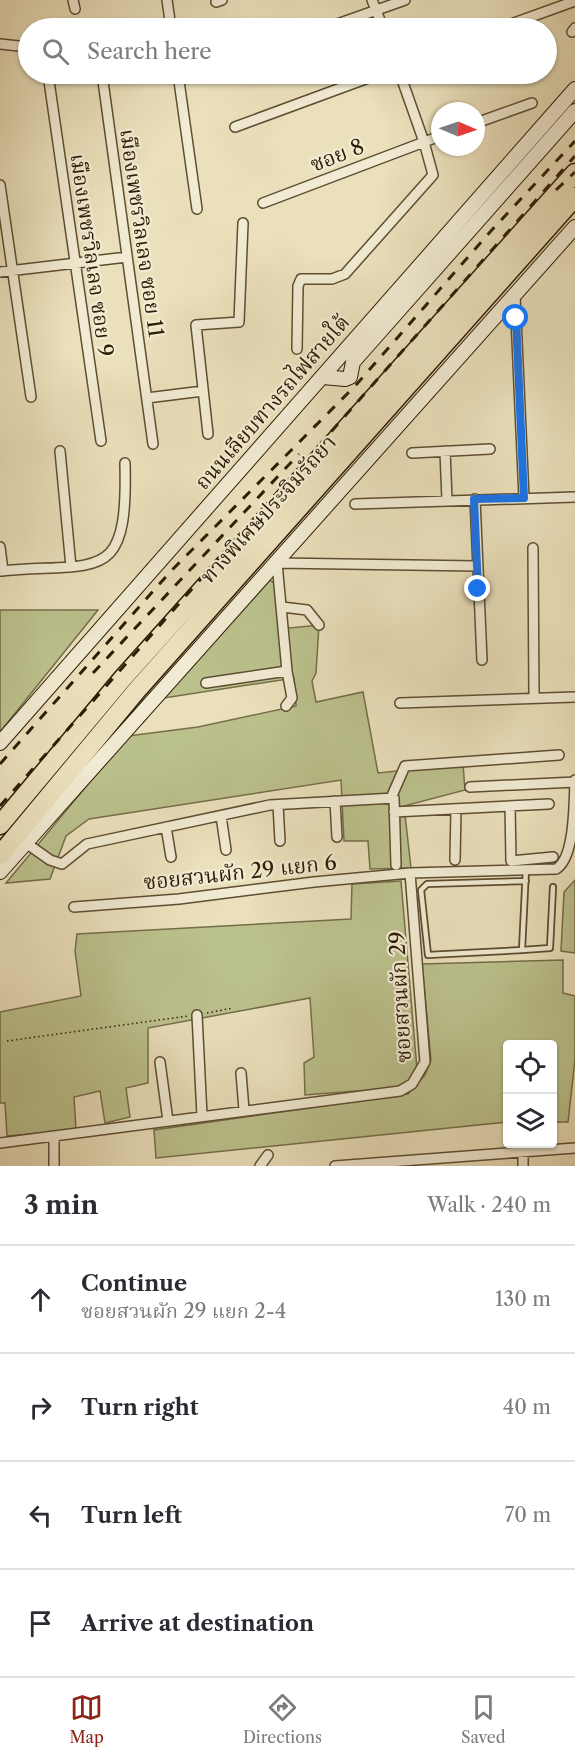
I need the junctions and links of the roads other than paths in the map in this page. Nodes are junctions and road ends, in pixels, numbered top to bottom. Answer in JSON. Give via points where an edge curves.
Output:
{"nodes":[{"id":1,"x":167,"y":0,"type":"edge"},
{"id":2,"x":372,"y":0,"type":"edge"},
{"id":3,"x":405,"y":0,"type":"edge"},
{"id":4,"x":575,"y":1,"type":"edge"},
{"id":5,"x":376,"y":10,"type":"junction"},
{"id":6,"x":170,"y":18,"type":"edge"},
{"id":7,"x":354,"y":18,"type":"edge"},
{"id":8,"x":379,"y":18,"type":"edge"},
{"id":9,"x":528,"y":18,"type":"edge"},
{"id":10,"x":0,"y":44,"type":"edge"},
{"id":11,"x":18,"y":46,"type":"edge"},
{"id":12,"x":49,"y":84,"type":"edge"},
{"id":13,"x":103,"y":84,"type":"edge"},
{"id":14,"x":179,"y":84,"type":"edge"},
{"id":15,"x":352,"y":84,"type":"edge"},
{"id":16,"x":404,"y":84,"type":"edge"},
{"id":17,"x":575,"y":89,"type":"edge"},
{"id":18,"x":532,"y":103,"type":"dead end"},
{"id":19,"x":575,"y":111,"type":"edge"},
{"id":20,"x":485,"y":120,"type":"edge"},
{"id":21,"x":236,"y":127,"type":"dead end"},
{"id":22,"x":431,"y":139,"type":"edge"},
{"id":23,"x":424,"y":141,"type":"junction"},
{"id":24,"x":575,"y":173,"type":"edge"},
{"id":25,"x":0,"y":185,"type":"edge"},
{"id":26,"x":575,"y":197,"type":"edge"},
{"id":27,"x":263,"y":203,"type":"dead end"},
{"id":28,"x":197,"y":209,"type":"dead end"},
{"id":29,"x":575,"y":210,"type":"edge"},
{"id":30,"x":243,"y":224,"type":"dead end"},
{"id":31,"x":575,"y":227,"type":"edge"},
{"id":32,"x":127,"y":257,"type":"junction"},
{"id":33,"x":74,"y":263,"type":"junction"},
{"id":34,"x":12,"y":270,"type":"junction"},
{"id":35,"x":0,"y":272,"type":"edge"},
{"id":36,"x":515,"y":295,"type":"junction"},
{"id":37,"x":297,"y":349,"type":"dead end"},
{"id":38,"x":323,"y":377,"type":"junction"},
{"id":39,"x":203,"y":391,"type":"junction"},
{"id":40,"x":31,"y":397,"type":"dead end"},
{"id":41,"x":147,"y":398,"type":"junction"},
{"id":42,"x":208,"y":434,"type":"dead end"},
{"id":43,"x":387,"y":438,"type":"junction"},
{"id":44,"x":101,"y":441,"type":"dead end"},
{"id":45,"x":153,"y":444,"type":"dead end"},
{"id":46,"x":490,"y":449,"type":"dead end"},
{"id":47,"x":60,"y":451,"type":"dead end"},
{"id":48,"x":445,"y":451,"type":"junction"},
{"id":49,"x":412,"y":453,"type":"dead end"},
{"id":50,"x":125,"y":463,"type":"dead end"},
{"id":51,"x":575,"y":496,"type":"edge"},
{"id":52,"x":524,"y":498,"type":"junction"},
{"id":53,"x":474,"y":499,"type":"junction"},
{"id":54,"x":447,"y":500,"type":"junction"},
{"id":55,"x":355,"y":504,"type":"dead end"},
{"id":56,"x":0,"y":547,"type":"edge"},
{"id":57,"x":533,"y":549,"type":"dead end"},
{"id":58,"x":277,"y":563,"type":"junction"},
{"id":59,"x":476,"y":566,"type":"junction"},
{"id":60,"x":71,"y":567,"type":"junction"},
{"id":61,"x":1,"y":571,"type":"edge"},
{"id":62,"x":282,"y":607,"type":"junction"},
{"id":63,"x":319,"y":625,"type":"dead end"},
{"id":64,"x":482,"y":660,"type":"dead end"},
{"id":65,"x":287,"y":670,"type":"junction"},
{"id":66,"x":206,"y":683,"type":"dead end"},
{"id":67,"x":575,"y":697,"type":"edge"},
{"id":68,"x":534,"y":698,"type":"junction"},
{"id":69,"x":400,"y":703,"type":"dead end"},
{"id":70,"x":286,"y":706,"type":"dead end"},
{"id":71,"x":0,"y":743,"type":"edge"},
{"id":72,"x":560,"y":755,"type":"dead end"},
{"id":73,"x":575,"y":781,"type":"edge"},
{"id":74,"x":470,"y":787,"type":"dead end"},
{"id":75,"x":391,"y":798,"type":"junction"},
{"id":76,"x":335,"y":801,"type":"junction"},
{"id":77,"x":549,"y":804,"type":"dead end"},
{"id":78,"x":278,"y":805,"type":"junction"},
{"id":79,"x":510,"y":806,"type":"junction"},
{"id":80,"x":456,"y":809,"type":"junction"},
{"id":81,"x":394,"y":812,"type":"junction"},
{"id":82,"x":221,"y":816,"type":"junction"},
{"id":83,"x":0,"y":825,"type":"edge"},
{"id":84,"x":166,"y":827,"type":"junction"},
{"id":85,"x":337,"y":837,"type":"dead end"},
{"id":86,"x":280,"y":842,"type":"dead end"},
{"id":87,"x":26,"y":843,"type":"junction"},
{"id":88,"x":226,"y":850,"type":"dead end"},
{"id":89,"x":573,"y":853,"type":"edge"},
{"id":90,"x":0,"y":855,"type":"edge"},
{"id":91,"x":171,"y":857,"type":"dead end"},
{"id":92,"x":553,"y":857,"type":"dead end"},
{"id":93,"x":455,"y":861,"type":"dead end"},
{"id":94,"x":396,"y":865,"type":"dead end"},
{"id":95,"x":526,"y":869,"type":"junction"},
{"id":96,"x":0,"y":872,"type":"edge"},
{"id":97,"x":410,"y":873,"type":"junction"},
{"id":98,"x":526,"y":881,"type":"junction"},
{"id":99,"x":553,"y":887,"type":"dead end"},
{"id":100,"x":179,"y":899,"type":"junction"},
{"id":101,"x":74,"y":907,"type":"dead end"},
{"id":102,"x":181,"y":911,"type":"dead end"},
{"id":103,"x":522,"y":950,"type":"junction"},
{"id":104,"x":197,"y":1015,"type":"road end"},
{"id":105,"x":160,"y":1062,"type":"dead end"},
{"id":106,"x":241,"y":1073,"type":"dead end"},
{"id":107,"x":244,"y":1110,"type":"junction"},
{"id":108,"x":202,"y":1116,"type":"junction"},
{"id":109,"x":168,"y":1121,"type":"junction"},
{"id":110,"x":54,"y":1138,"type":"junction"},
{"id":111,"x":0,"y":1143,"type":"edge"},
{"id":112,"x":575,"y":1148,"type":"edge"},
{"id":113,"x":523,"y":1151,"type":"junction"},
{"id":114,"x":268,"y":1155,"type":"dead end"},
{"id":115,"x":54,"y":1166,"type":"edge"},
{"id":116,"x":260,"y":1166,"type":"edge"},
{"id":117,"x":335,"y":1166,"type":"edge"},
{"id":118,"x":523,"y":1166,"type":"edge"}],
"edges":[{"from":1,"to":6,"type":"street"},
{"from":2,"to":5,"type":"street"},
{"from":3,"to":5,"type":"street"},
{"from":4,"to":9,"type":"street"},
{"from":5,"to":7,"type":"street"},
{"from":5,"to":8,"type":"street"},
{"from":10,"to":11,"type":"street"},
{"from":12,"to":33,"type":"street","name":"เมืองเพชรวิลเลจ ซอย 9"},
{"from":13,"to":32,"type":"street","name":"เมืองเพชรวิลเลจ ซอย 11"},
{"from":14,"to":28,"type":"street"},
{"from":15,"to":21,"type":"street"},
{"from":16,"to":23,"type":"street"},
{"from":17,"to":38,"type":"main road","name":"ถนนเลียบทางรถไฟสายใต้"},
{"from":18,"to":20,"type":"street"},
{"from":19,"to":38,"type":"main road","via":[[353,362],[350,377]]},
{"from":22,"to":23,"type":"street","name":"ซอย 8"},
{"from":23,"to":27,"type":"street","name":"ซอย 8"},
{"from":23,"to":37,"type":"street","via":[[433,175],[345,274],[332,279],[301,279]]},
{"from":24,"to":83,"type":"highway","name":"ทางพิเศษประจิมรัถยา","via":[[123,678]]},
{"from":25,"to":34,"type":"street"},
{"from":26,"to":90,"type":"highway","name":"ทางพิเศษประจิมรัถยา","via":[[137,690]]},
{"from":29,"to":43,"type":"main road","via":[[399,406],[385,411]]},
{"from":30,"to":39,"type":"street","name":"เมืองเพชรวิลเลจ ซอย 11","via":[[239,322],[196,325]]},
{"from":31,"to":36,"type":"main road"},
{"from":32,"to":33,"type":"street"},
{"from":32,"to":41,"type":"street","name":"เมืองเพชรวิลเลจ ซอย 11"},
{"from":33,"to":34,"type":"street"},
{"from":33,"to":44,"type":"street","name":"เมืองเพชรวิลเลจ ซอย 9"},
{"from":34,"to":35,"type":"street"},
{"from":34,"to":40,"type":"street"},
{"from":36,"to":43,"type":"main road"},
{"from":36,"to":52,"type":"street"},
{"from":38,"to":71,"type":"main road","name":"ถนนเลียบทางรถไฟสายใต้"},
{"from":39,"to":41,"type":"street"},
{"from":39,"to":42,"type":"street","name":"เมืองเพชรวิลเลจ ซอย 11"},
{"from":41,"to":45,"type":"street","name":"เมืองเพชรวิลเลจ ซอย 11"},
{"from":43,"to":58,"type":"main road"},
{"from":46,"to":48,"type":"street"},
{"from":47,"to":60,"type":"street"},
{"from":48,"to":49,"type":"street"},
{"from":48,"to":54,"type":"street"},
{"from":50,"to":60,"type":"street","via":[[122,536],[110,556],[89,566]]},
{"from":51,"to":52,"type":"street"},
{"from":52,"to":53,"type":"street"},
{"from":53,"to":54,"type":"street"},
{"from":53,"to":59,"type":"street"},
{"from":54,"to":55,"type":"street"},
{"from":56,"to":61,"type":"street"},
{"from":57,"to":68,"type":"street"},
{"from":58,"to":59,"type":"street"},
{"from":58,"to":62,"type":"street"},
{"from":58,"to":87,"type":"main road"},
{"from":59,"to":64,"type":"street"},
{"from":60,"to":61,"type":"street"},
{"from":62,"to":63,"type":"street","via":[[307,610]]},
{"from":62,"to":65,"type":"street"},
{"from":65,"to":66,"type":"street"},
{"from":65,"to":70,"type":"street","via":[[292,698]]},
{"from":67,"to":68,"type":"street"},
{"from":68,"to":69,"type":"street"},
{"from":72,"to":75,"type":"street","via":[[405,766]]},
{"from":73,"to":74,"type":"street"},
{"from":73,"to":89,"type":"street"},
{"from":75,"to":76,"type":"street"},
{"from":75,"to":81,"type":"street"},
{"from":76,"to":78,"type":"street"},
{"from":76,"to":85,"type":"street"},
{"from":77,"to":79,"type":"street"},
{"from":78,"to":82,"type":"street"},
{"from":78,"to":86,"type":"street"},
{"from":79,"to":80,"type":"street"},
{"from":79,"to":92,"type":"street","via":[[511,861]]},
{"from":80,"to":81,"type":"street"},
{"from":80,"to":93,"type":"street"},
{"from":81,"to":94,"type":"street"},
{"from":82,"to":84,"type":"street"},
{"from":82,"to":88,"type":"street"},
{"from":84,"to":87,"type":"street","via":[[87,844],[63,864]]},
{"from":84,"to":91,"type":"street"},
{"from":87,"to":96,"type":"main road"},
{"from":89,"to":95,"type":"street","via":[[556,869]]},
{"from":95,"to":97,"type":"street"},
{"from":95,"to":98,"type":"lane"},
{"from":97,"to":100,"type":"street","name":"ซอยสวนผัก 29 แยก 6"},
{"from":97,"to":107,"type":"street","name":"ซอยสวนผัก 29","via":[[425,1062],[420,1074],[400,1091]]},
{"from":98,"to":103,"type":"lane"},
{"from":98,"to":103,"type":"lane","via":[[427,884],[422,890],[428,955]]},
{"from":99,"to":103,"type":"lane","via":[[549,948]]},
{"from":100,"to":101,"type":"street","name":"ซอยสวนผัก 29 แยก 6"},
{"from":100,"to":102,"type":"street"},
{"from":104,"to":108,"type":"street"},
{"from":105,"to":109,"type":"street"},
{"from":106,"to":107,"type":"street"},
{"from":107,"to":108,"type":"street","name":"ซอยสวนผัก 29"},
{"from":108,"to":109,"type":"street","name":"ซอยสวนผัก 29"},
{"from":109,"to":110,"type":"street","name":"ซอยสวนผัก 29"},
{"from":110,"to":111,"type":"street","name":"ซอยสวนผัก 29"},
{"from":110,"to":115,"type":"street"},
{"from":112,"to":113,"type":"street"},
{"from":113,"to":117,"type":"street"},
{"from":113,"to":118,"type":"street"},
{"from":114,"to":116,"type":"street"}]}
